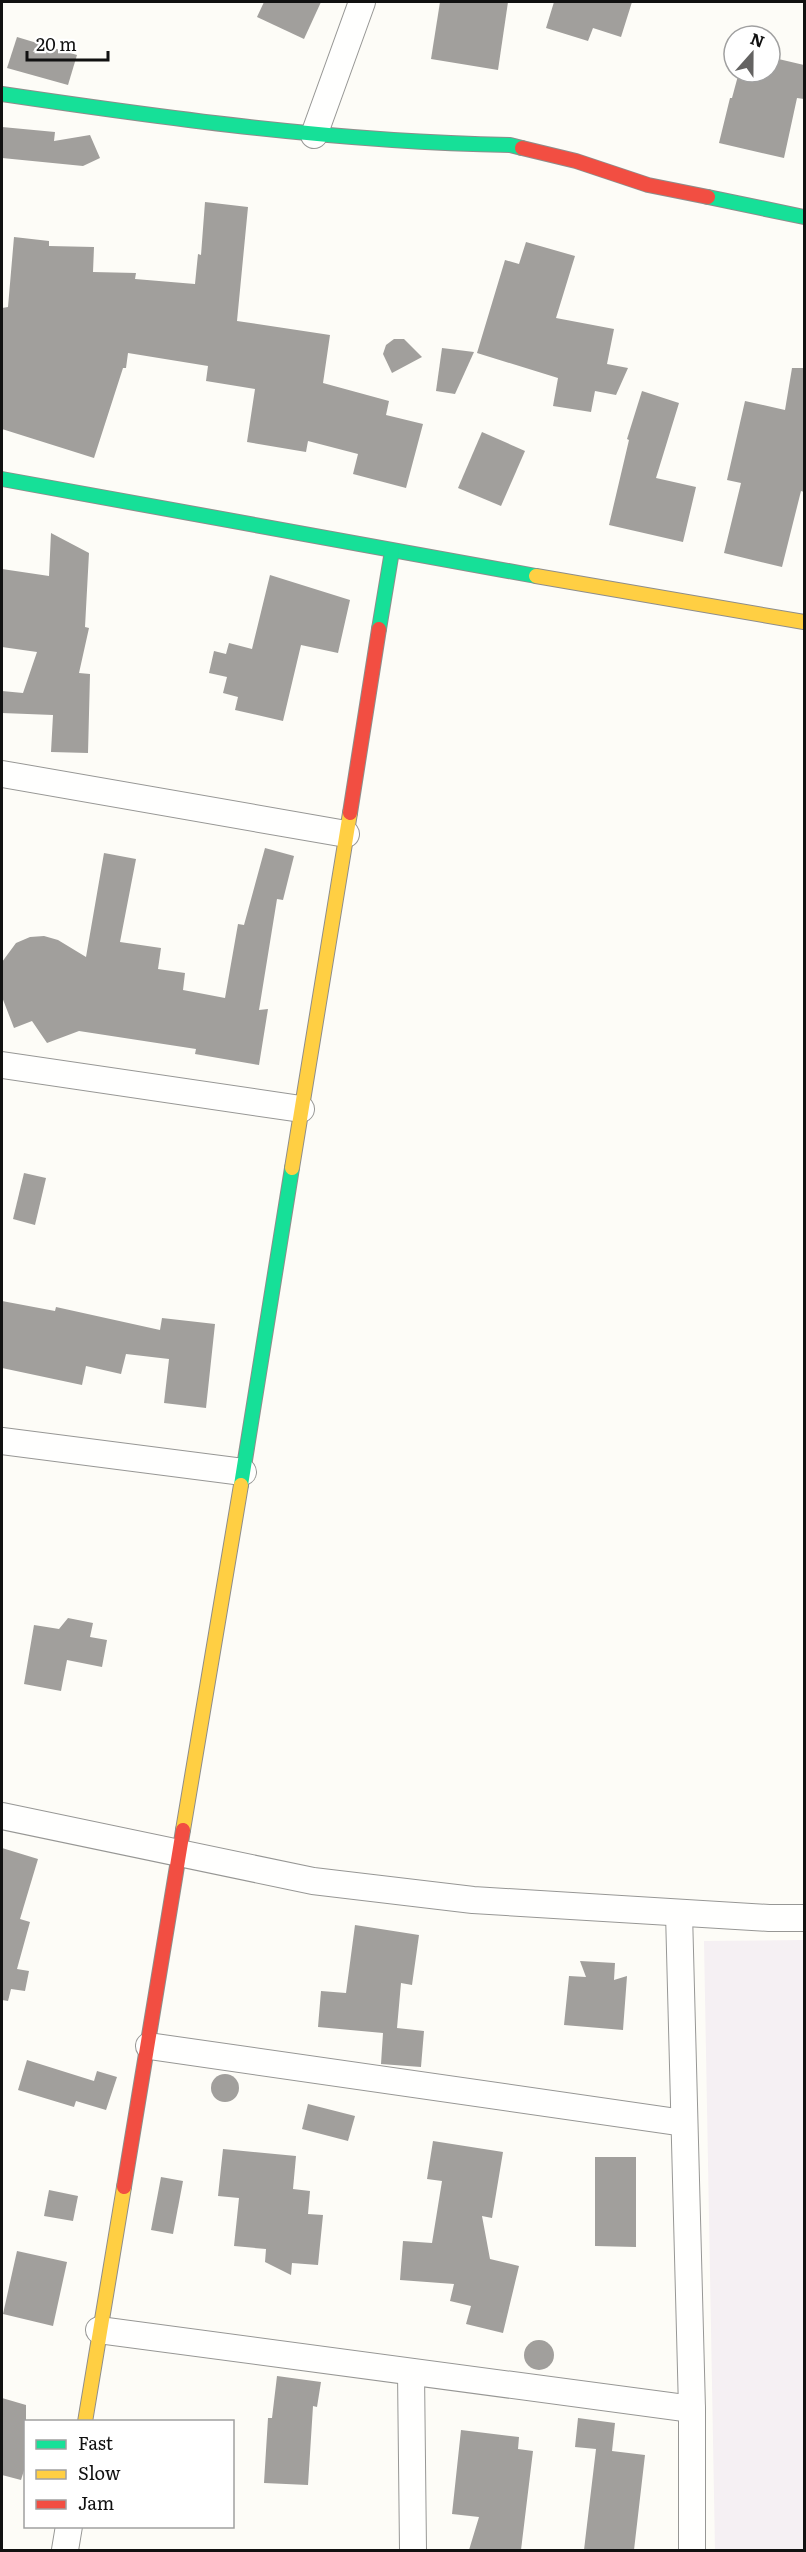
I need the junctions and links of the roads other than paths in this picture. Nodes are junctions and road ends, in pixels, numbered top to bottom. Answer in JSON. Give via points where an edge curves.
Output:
{"nodes":[{"id":1,"x":362,"y":2,"type":"edge"},
{"id":2,"x":2,"y":94,"type":"edge"},
{"id":3,"x":314,"y":135,"type":"junction"},
{"id":4,"x":804,"y":217,"type":"edge"},
{"id":5,"x":2,"y":479,"type":"edge"},
{"id":6,"x":392,"y":551,"type":"junction"},
{"id":7,"x":804,"y":622,"type":"edge"},
{"id":8,"x":2,"y":774,"type":"edge"},
{"id":9,"x":346,"y":834,"type":"junction"},
{"id":10,"x":2,"y":1065,"type":"edge"},
{"id":11,"x":301,"y":1109,"type":"junction"},
{"id":12,"x":2,"y":1441,"type":"edge"},
{"id":13,"x":243,"y":1472,"type":"junction"},
{"id":14,"x":2,"y":1816,"type":"edge"},
{"id":15,"x":181,"y":1852,"type":"junction"},
{"id":16,"x":679,"y":1912,"type":"junction"},
{"id":17,"x":804,"y":1918,"type":"edge"},
{"id":18,"x":149,"y":2046,"type":"junction"},
{"id":19,"x":684,"y":2123,"type":"junction"},
{"id":20,"x":99,"y":2330,"type":"junction"},
{"id":21,"x":411,"y":2372,"type":"junction"},
{"id":22,"x":692,"y":2409,"type":"junction"},
{"id":23,"x":85,"y":2420,"type":"edge"},
{"id":24,"x":69,"y":2528,"type":"edge"},
{"id":25,"x":65,"y":2550,"type":"edge"},
{"id":26,"x":413,"y":2550,"type":"edge"},
{"id":27,"x":692,"y":2550,"type":"edge"}],
"edges":[{"from":1,"to":3,"type":"street"},
{"from":2,"to":3,"type":"street"},
{"from":3,"to":4,"type":"street","via":[[510,145],[576,161],[648,185]]},
{"from":5,"to":6,"type":"street"},
{"from":6,"to":7,"type":"street"},
{"from":6,"to":9,"type":"street"},
{"from":8,"to":9,"type":"street"},
{"from":9,"to":11,"type":"street"},
{"from":10,"to":11,"type":"street"},
{"from":11,"to":13,"type":"street"},
{"from":12,"to":13,"type":"street"},
{"from":13,"to":15,"type":"street"},
{"from":14,"to":15,"type":"street"},
{"from":15,"to":16,"type":"street","via":[[313,1881],[419,1894]]},
{"from":15,"to":18,"type":"street"},
{"from":16,"to":17,"type":"street"},
{"from":16,"to":19,"type":"street"},
{"from":18,"to":19,"type":"street"},
{"from":18,"to":20,"type":"street"},
{"from":19,"to":22,"type":"street"},
{"from":20,"to":21,"type":"street"},
{"from":20,"to":23,"type":"street"},
{"from":21,"to":22,"type":"street"},
{"from":21,"to":26,"type":"street"},
{"from":22,"to":27,"type":"street"},
{"from":24,"to":25,"type":"street"}]}
